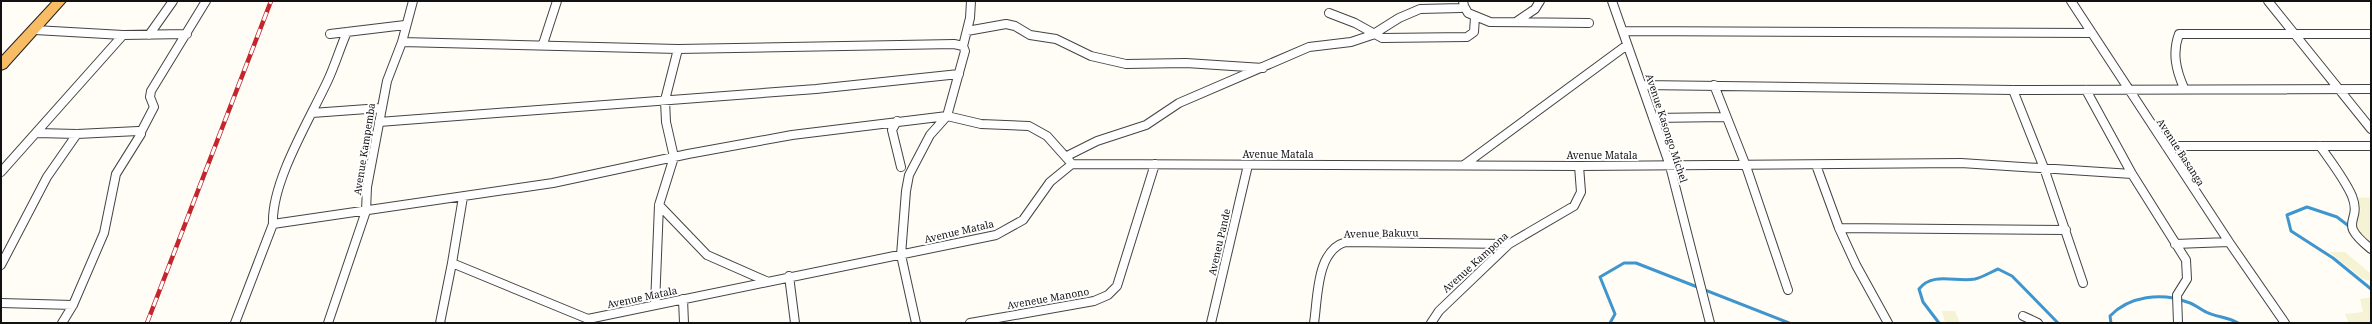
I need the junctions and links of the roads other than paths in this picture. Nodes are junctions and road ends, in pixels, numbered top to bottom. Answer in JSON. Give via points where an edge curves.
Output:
{"nodes":[{"id":1,"x":60,"y":1,"type":"edge"},
{"id":2,"x":173,"y":1,"type":"edge"},
{"id":3,"x":206,"y":1,"type":"edge"},
{"id":4,"x":413,"y":1,"type":"edge"},
{"id":5,"x":557,"y":1,"type":"edge"},
{"id":6,"x":971,"y":1,"type":"edge"},
{"id":7,"x":1540,"y":1,"type":"edge"},
{"id":8,"x":1612,"y":1,"type":"edge"},
{"id":9,"x":2071,"y":1,"type":"edge"},
{"id":10,"x":2268,"y":1,"type":"edge"},
{"id":11,"x":1464,"y":4,"type":"edge"},
{"id":12,"x":1329,"y":13,"type":"dead end"},
{"id":13,"x":1475,"y":17,"type":"junction"},
{"id":14,"x":1516,"y":22,"type":"junction"},
{"id":15,"x":1589,"y":23,"type":"dead end"},
{"id":16,"x":405,"y":25,"type":"junction"},
{"id":17,"x":35,"y":30,"type":"junction"},
{"id":18,"x":967,"y":31,"type":"junction"},
{"id":19,"x":1623,"y":31,"type":"junction"},
{"id":20,"x":347,"y":32,"type":"junction"},
{"id":21,"x":187,"y":34,"type":"junction"},
{"id":22,"x":330,"y":34,"type":"dead end"},
{"id":23,"x":2092,"y":34,"type":"junction"},
{"id":24,"x":2294,"y":34,"type":"junction"},
{"id":25,"x":2371,"y":34,"type":"edge"},
{"id":26,"x":1372,"y":35,"type":"junction"},
{"id":27,"x":123,"y":36,"type":"junction"},
{"id":28,"x":149,"y":36,"type":"junction"},
{"id":29,"x":402,"y":42,"type":"junction"},
{"id":30,"x":543,"y":44,"type":"junction"},
{"id":31,"x":1627,"y":45,"type":"junction"},
{"id":32,"x":963,"y":46,"type":"junction"},
{"id":33,"x":678,"y":49,"type":"junction"},
{"id":34,"x":1,"y":65,"type":"edge"},
{"id":35,"x":1263,"y":68,"type":"junction"},
{"id":36,"x":959,"y":74,"type":"junction"},
{"id":37,"x":1642,"y":85,"type":"junction"},
{"id":38,"x":1714,"y":85,"type":"junction"},
{"id":39,"x":2184,"y":88,"type":"junction"},
{"id":40,"x":2338,"y":88,"type":"junction"},
{"id":41,"x":2371,"y":89,"type":"edge"},
{"id":42,"x":2013,"y":90,"type":"junction"},
{"id":43,"x":2086,"y":90,"type":"junction"},
{"id":44,"x":2128,"y":90,"type":"junction"},
{"id":45,"x":665,"y":100,"type":"junction"},
{"id":46,"x":381,"y":108,"type":"junction"},
{"id":47,"x":312,"y":113,"type":"junction"},
{"id":48,"x":947,"y":116,"type":"junction"},
{"id":49,"x":1726,"y":117,"type":"junction"},
{"id":50,"x":1652,"y":118,"type":"junction"},
{"id":51,"x":897,"y":121,"type":"junction"},
{"id":52,"x":380,"y":122,"type":"junction"},
{"id":53,"x":2371,"y":129,"type":"edge"},
{"id":54,"x":141,"y":132,"type":"junction"},
{"id":55,"x":37,"y":133,"type":"junction"},
{"id":56,"x":77,"y":134,"type":"junction"},
{"id":57,"x":2166,"y":146,"type":"junction"},
{"id":58,"x":2320,"y":146,"type":"junction"},
{"id":59,"x":2371,"y":146,"type":"edge"},
{"id":60,"x":1067,"y":156,"type":"junction"},
{"id":61,"x":674,"y":157,"type":"junction"},
{"id":62,"x":1072,"y":164,"type":"junction"},
{"id":63,"x":1155,"y":164,"type":"junction"},
{"id":64,"x":1248,"y":165,"type":"junction"},
{"id":65,"x":1464,"y":165,"type":"junction"},
{"id":66,"x":1816,"y":165,"type":"junction"},
{"id":67,"x":1579,"y":166,"type":"junction"},
{"id":68,"x":1670,"y":166,"type":"junction"},
{"id":69,"x":1746,"y":166,"type":"junction"},
{"id":70,"x":900,"y":167,"type":"dead end"},
{"id":71,"x":2044,"y":168,"type":"junction"},
{"id":72,"x":1,"y":172,"type":"edge"},
{"id":73,"x":2132,"y":174,"type":"junction"},
{"id":74,"x":463,"y":198,"type":"junction"},
{"id":75,"x":660,"y":205,"type":"junction"},
{"id":76,"x":366,"y":212,"type":"junction"},
{"id":77,"x":273,"y":224,"type":"junction"},
{"id":78,"x":1839,"y":228,"type":"junction"},
{"id":79,"x":2066,"y":230,"type":"junction"},
{"id":80,"x":2229,"y":242,"type":"junction"},
{"id":81,"x":1509,"y":244,"type":"junction"},
{"id":82,"x":2175,"y":244,"type":"junction"},
{"id":83,"x":2371,"y":249,"type":"edge"},
{"id":84,"x":902,"y":255,"type":"junction"},
{"id":85,"x":452,"y":263,"type":"junction"},
{"id":86,"x":1,"y":265,"type":"edge"},
{"id":87,"x":789,"y":276,"type":"junction"},
{"id":88,"x":766,"y":281,"type":"junction"},
{"id":89,"x":2083,"y":282,"type":"dead end"},
{"id":90,"x":1788,"y":290,"type":"dead end"},
{"id":91,"x":683,"y":299,"type":"junction"},
{"id":92,"x":1,"y":303,"type":"edge"},
{"id":93,"x":73,"y":305,"type":"junction"},
{"id":94,"x":655,"y":305,"type":"junction"},
{"id":95,"x":2023,"y":316,"type":"dead end"},
{"id":96,"x":62,"y":323,"type":"edge"},
{"id":97,"x":235,"y":323,"type":"edge"},
{"id":98,"x":328,"y":323,"type":"edge"},
{"id":99,"x":440,"y":323,"type":"edge"},
{"id":100,"x":684,"y":323,"type":"edge"},
{"id":101,"x":795,"y":323,"type":"edge"},
{"id":102,"x":916,"y":323,"type":"edge"},
{"id":103,"x":970,"y":323,"type":"edge"},
{"id":104,"x":1211,"y":323,"type":"edge"},
{"id":105,"x":1314,"y":323,"type":"edge"},
{"id":106,"x":1431,"y":323,"type":"edge"},
{"id":107,"x":1710,"y":323,"type":"edge"},
{"id":108,"x":1888,"y":323,"type":"edge"},
{"id":109,"x":2038,"y":323,"type":"edge"},
{"id":110,"x":2178,"y":323,"type":"edge"},
{"id":111,"x":2285,"y":323,"type":"edge"}],
"edges":[{"from":1,"to":17,"type":"highway"},
{"from":2,"to":28,"type":"street"},
{"from":3,"to":21,"type":"street"},
{"from":4,"to":16,"type":"street","name":"Avenue Kampemba"},
{"from":5,"to":30,"type":"street"},
{"from":6,"to":18,"type":"street"},
{"from":7,"to":14,"type":"street","via":[[1535,9]]},
{"from":8,"to":19,"type":"street","name":"Avenue Kasongo Michel"},
{"from":9,"to":23,"type":"street","name":"Avenue Basanga"},
{"from":10,"to":24,"type":"street"},
{"from":11,"to":13,"type":"street","via":[[1468,13]]},
{"from":11,"to":26,"type":"street","via":[[1457,8],[1420,9],[1404,15]]},
{"from":12,"to":26,"type":"street","via":[[1355,23]]},
{"from":13,"to":14,"type":"street","via":[[1490,22]]},
{"from":13,"to":26,"type":"street","via":[[1474,32],[1467,37],[1392,39]]},
{"from":14,"to":15,"type":"street"},
{"from":16,"to":20,"type":"street"},
{"from":16,"to":29,"type":"street","name":"Avenue Kampemba"},
{"from":17,"to":27,"type":"street"},
{"from":17,"to":34,"type":"highway"},
{"from":18,"to":32,"type":"street"},
{"from":18,"to":35,"type":"street","via":[[1006,24],[1030,35],[1056,39],[1090,56],[1126,64],[1186,63]]},
{"from":19,"to":23,"type":"street"},
{"from":19,"to":31,"type":"street","name":"Avenue Kasongo Michel"},
{"from":20,"to":22,"type":"street"},
{"from":20,"to":47,"type":"street"},
{"from":21,"to":28,"type":"street"},
{"from":21,"to":54,"type":"street","via":[[151,91],[150,97],[154,107]]},
{"from":23,"to":44,"type":"street","name":"Avenue Basanga"},
{"from":24,"to":25,"type":"street"},
{"from":24,"to":39,"type":"street","via":[[2179,34],[2174,55]]},
{"from":24,"to":40,"type":"street"},
{"from":26,"to":35,"type":"street","via":[[1351,42],[1309,47]]},
{"from":27,"to":28,"type":"street"},
{"from":27,"to":55,"type":"street"},
{"from":29,"to":30,"type":"street"},
{"from":29,"to":46,"type":"street","name":"Avenue Kampemba","via":[[387,81]]},
{"from":30,"to":33,"type":"street"},
{"from":31,"to":37,"type":"street","name":"Avenue Kasongo Michel"},
{"from":31,"to":65,"type":"street"},
{"from":32,"to":33,"type":"street","via":[[954,44]]},
{"from":32,"to":36,"type":"street","via":[[965,51]]},
{"from":33,"to":45,"type":"street"},
{"from":35,"to":60,"type":"street","via":[[1180,103],[1146,125],[1097,141]]},
{"from":36,"to":45,"type":"street","via":[[816,89]]},
{"from":36,"to":48,"type":"street"},
{"from":37,"to":38,"type":"street"},
{"from":37,"to":50,"type":"street","name":"Avenue Kasongo Michel"},
{"from":38,"to":42,"type":"street"},
{"from":38,"to":49,"type":"street"},
{"from":39,"to":40,"type":"street"},
{"from":39,"to":44,"type":"street"},
{"from":40,"to":41,"type":"street"},
{"from":40,"to":53,"type":"street"},
{"from":42,"to":43,"type":"street"},
{"from":42,"to":71,"type":"street"},
{"from":43,"to":44,"type":"street"},
{"from":43,"to":73,"type":"street"},
{"from":44,"to":57,"type":"street","name":"Avenue Basanga"},
{"from":45,"to":52,"type":"street"},
{"from":45,"to":61,"type":"street","via":[[666,122]]},
{"from":46,"to":47,"type":"street"},
{"from":46,"to":52,"type":"street","name":"Avenue Kampemba"},
{"from":47,"to":77,"type":"street","via":[[286,170],[273,209]]},
{"from":48,"to":51,"type":"street"},
{"from":48,"to":60,"type":"street","via":[[981,124],[1029,126],[1047,136]]},
{"from":48,"to":84,"type":"street","via":[[930,134],[909,175]]},
{"from":49,"to":50,"type":"street"},
{"from":49,"to":69,"type":"street"},
{"from":50,"to":68,"type":"street","name":"Avenue Kasongo Michel"},
{"from":51,"to":61,"type":"street","via":[[792,135]]},
{"from":51,"to":70,"type":"street","via":[[892,130]]},
{"from":52,"to":76,"type":"street","name":"Avenue Kampemba","via":[[367,187]]},
{"from":54,"to":56,"type":"street"},
{"from":54,"to":93,"type":"street","via":[[141,136],[116,174],[104,233]]},
{"from":55,"to":56,"type":"street"},
{"from":55,"to":72,"type":"street"},
{"from":56,"to":86,"type":"street","via":[[47,177]]},
{"from":57,"to":58,"type":"street"},
{"from":57,"to":80,"type":"street","name":"Avenue Basanga"},
{"from":58,"to":59,"type":"street"},
{"from":58,"to":83,"type":"street","via":[[2352,198],[2354,212],[2349,223],[2350,229],[2357,239]]},
{"from":60,"to":62,"type":"street"},
{"from":61,"to":74,"type":"street","via":[[553,183]]},
{"from":61,"to":75,"type":"street"},
{"from":62,"to":63,"type":"street","name":"Avenue Matala"},
{"from":62,"to":84,"type":"street","name":"Avenue Matala","via":[[1055,176],[1023,219],[1012,229],[996,235]]},
{"from":63,"to":64,"type":"street","name":"Avenue Matala"},
{"from":63,"to":103,"type":"street","name":"Aveneue Manono","via":[[1117,286],[1108,295],[1094,301]]},
{"from":64,"to":65,"type":"street","name":"Avenue Matala"},
{"from":64,"to":104,"type":"street","name":"Aveneu Pande"},
{"from":65,"to":67,"type":"street","name":"Avenue Matala"},
{"from":66,"to":69,"type":"street","name":"Avenue Matala"},
{"from":66,"to":71,"type":"street","name":"Avenue Matala","via":[[1961,163]]},
{"from":66,"to":78,"type":"street"},
{"from":67,"to":68,"type":"street","name":"Avenue Matala"},
{"from":67,"to":81,"type":"street","name":"Avenue Kampona","via":[[1582,186],[1580,199],[1568,210]]},
{"from":68,"to":69,"type":"street","name":"Avenue Matala"},
{"from":68,"to":107,"type":"street","name":"Avenue Kasongo Michel"},
{"from":69,"to":90,"type":"street"},
{"from":71,"to":73,"type":"street","name":"Avenue Matala"},
{"from":71,"to":79,"type":"street"},
{"from":73,"to":82,"type":"street"},
{"from":74,"to":76,"type":"street"},
{"from":74,"to":85,"type":"street"},
{"from":75,"to":88,"type":"street","via":[[707,255]]},
{"from":75,"to":94,"type":"street"},
{"from":76,"to":77,"type":"street","via":[[325,215]]},
{"from":76,"to":98,"type":"street","name":"Avenue Kampemba"},
{"from":77,"to":97,"type":"street"},
{"from":78,"to":79,"type":"street"},
{"from":78,"to":108,"type":"street","via":[[1856,266]]},
{"from":79,"to":89,"type":"street"},
{"from":80,"to":82,"type":"street"},
{"from":80,"to":111,"type":"street","name":"Avenue Basanga"},
{"from":81,"to":105,"type":"street","name":"Avenue Bakuvu","via":[[1346,242],[1337,245],[1330,250]]},
{"from":81,"to":106,"type":"street","name":"Avenue Kampona","via":[[1438,311]]},
{"from":82,"to":110,"type":"street","via":[[2186,260],[2189,275],[2186,286],[2178,295]]},
{"from":84,"to":87,"type":"street","name":"Avenue Matala"},
{"from":84,"to":102,"type":"street"},
{"from":85,"to":94,"type":"street","name":"Avenue Matala","via":[[588,319]]},
{"from":85,"to":99,"type":"street"},
{"from":87,"to":88,"type":"street","name":"Avenue Matala"},
{"from":87,"to":101,"type":"street"},
{"from":88,"to":91,"type":"street","name":"Avenue Matala"},
{"from":91,"to":94,"type":"street","name":"Avenue Matala"},
{"from":91,"to":100,"type":"street"},
{"from":92,"to":93,"type":"street"},
{"from":93,"to":96,"type":"street"},
{"from":95,"to":109,"type":"street"}]}
